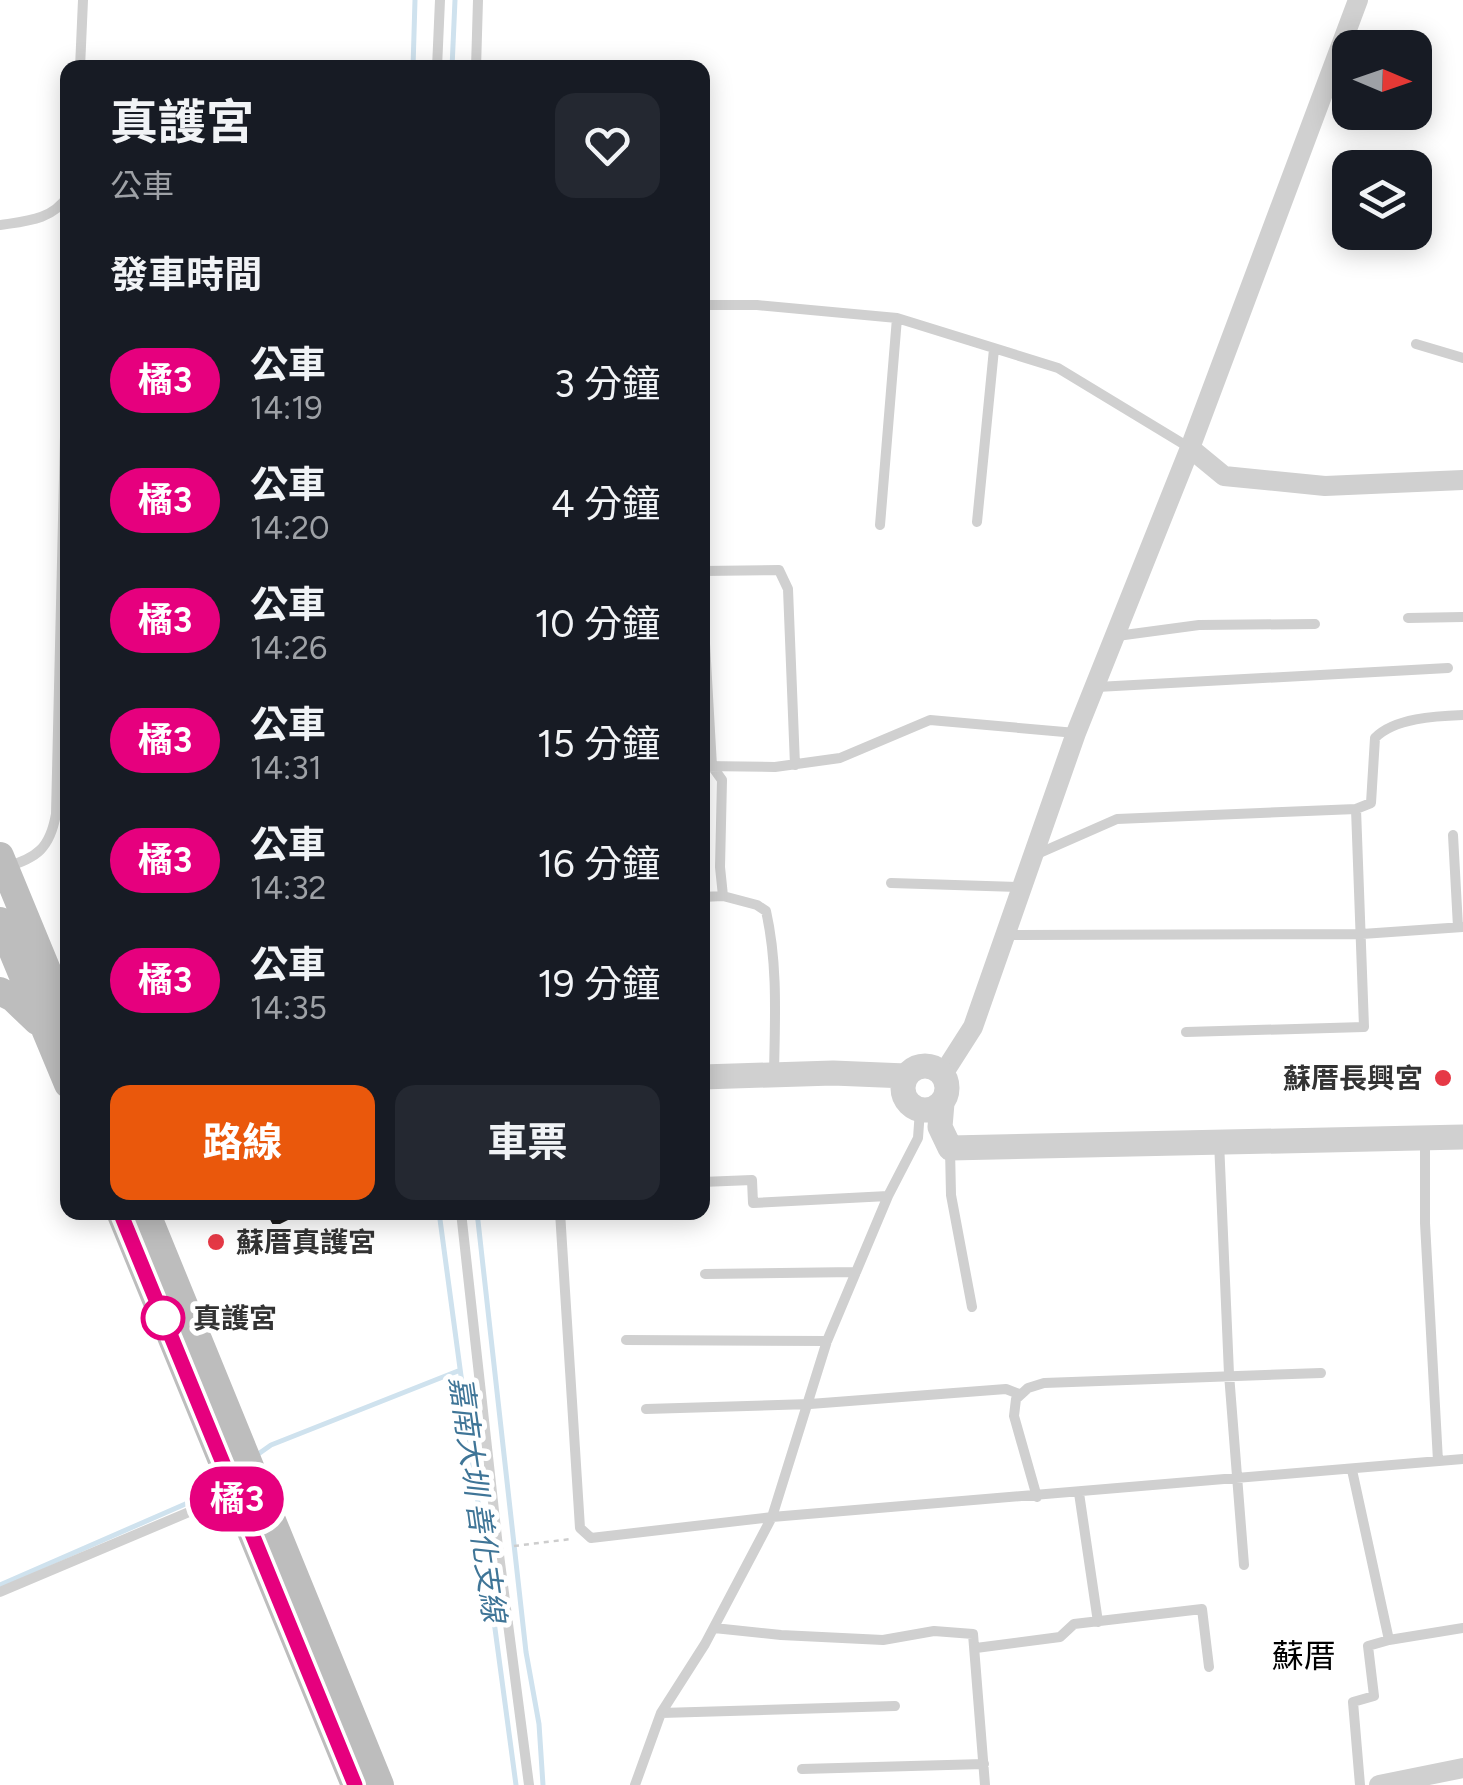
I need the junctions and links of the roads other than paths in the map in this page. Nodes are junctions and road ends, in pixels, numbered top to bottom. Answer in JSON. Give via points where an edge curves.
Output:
{"nodes":[{"id":1,"x":83,"y":0,"type":"edge"},
{"id":2,"x":440,"y":0,"type":"edge"},
{"id":3,"x":478,"y":0,"type":"edge"},
{"id":4,"x":1358,"y":0,"type":"edge"},
{"id":5,"x":80,"y":60,"type":"edge"},
{"id":6,"x":437,"y":60,"type":"edge"},
{"id":7,"x":476,"y":60,"type":"edge"},
{"id":8,"x":60,"y":207,"type":"edge"},
{"id":9,"x":0,"y":226,"type":"edge"},
{"id":10,"x":710,"y":305,"type":"edge"},
{"id":11,"x":898,"y":318,"type":"junction"},
{"id":12,"x":1416,"y":344,"type":"dead end"},
{"id":13,"x":994,"y":349,"type":"junction"},
{"id":14,"x":1463,"y":358,"type":"edge"},
{"id":15,"x":1190,"y":448,"type":"junction"},
{"id":16,"x":1463,"y":480,"type":"edge"},
{"id":17,"x":977,"y":522,"type":"dead end"},
{"id":18,"x":880,"y":526,"type":"dead end"},
{"id":19,"x":710,"y":571,"type":"edge"},
{"id":20,"x":1463,"y":617,"type":"edge"},
{"id":21,"x":1408,"y":618,"type":"dead end"},
{"id":22,"x":1315,"y":624,"type":"dead end"},
{"id":23,"x":1116,"y":636,"type":"junction"},
{"id":24,"x":60,"y":646,"type":"edge"},
{"id":25,"x":1448,"y":668,"type":"dead end"},
{"id":26,"x":1097,"y":687,"type":"junction"},
{"id":27,"x":1463,"y":715,"type":"edge"},
{"id":28,"x":1076,"y":734,"type":"junction"},
{"id":29,"x":710,"y":766,"type":"edge"},
{"id":30,"x":795,"y":766,"type":"junction"},
{"id":31,"x":710,"y":769,"type":"edge"},
{"id":32,"x":1356,"y":809,"type":"junction"},
{"id":33,"x":1453,"y":835,"type":"dead end"},
{"id":34,"x":1031,"y":857,"type":"junction"},
{"id":35,"x":4,"y":876,"type":"edge"},
{"id":36,"x":891,"y":883,"type":"dead end"},
{"id":37,"x":1022,"y":887,"type":"junction"},
{"id":38,"x":723,"y":896,"type":"junction"},
{"id":39,"x":710,"y":897,"type":"edge"},
{"id":40,"x":1461,"y":927,"type":"edge"},
{"id":41,"x":8,"y":929,"type":"edge"},
{"id":42,"x":1362,"y":934,"type":"junction"},
{"id":43,"x":1007,"y":935,"type":"junction"},
{"id":44,"x":0,"y":991,"type":"edge"},
{"id":45,"x":57,"y":1026,"type":"edge"},
{"id":46,"x":1186,"y":1032,"type":"dead end"},
{"id":47,"x":774,"y":1074,"type":"junction"},
{"id":48,"x":944,"y":1074,"type":"junction"},
{"id":49,"x":906,"y":1076,"type":"junction"},
{"id":50,"x":710,"y":1077,"type":"edge"},
{"id":51,"x":931,"y":1106,"type":"junction"},
{"id":52,"x":1425,"y":1137,"type":"junction"},
{"id":53,"x":1463,"y":1137,"type":"edge"},
{"id":54,"x":1219,"y":1140,"type":"junction"},
{"id":55,"x":950,"y":1148,"type":"junction"},
{"id":56,"x":710,"y":1182,"type":"edge"},
{"id":57,"x":888,"y":1196,"type":"junction"},
{"id":58,"x":124,"y":1220,"type":"edge"},
{"id":59,"x":149,"y":1220,"type":"edge"},
{"id":60,"x":462,"y":1220,"type":"edge"},
{"id":61,"x":561,"y":1220,"type":"edge"},
{"id":62,"x":856,"y":1272,"type":"junction"},
{"id":63,"x":706,"y":1274,"type":"dead end"},
{"id":64,"x":972,"y":1307,"type":"dead end"},
{"id":65,"x":626,"y":1340,"type":"dead end"},
{"id":66,"x":828,"y":1340,"type":"junction"},
{"id":67,"x":1321,"y":1373,"type":"dead end"},
{"id":68,"x":1228,"y":1374,"type":"junction"},
{"id":69,"x":1019,"y":1394,"type":"junction"},
{"id":70,"x":810,"y":1404,"type":"junction"},
{"id":71,"x":646,"y":1409,"type":"dead end"},
{"id":72,"x":1463,"y":1459,"type":"edge"},
{"id":73,"x":1438,"y":1460,"type":"junction"},
{"id":74,"x":1352,"y":1470,"type":"junction"},
{"id":75,"x":1237,"y":1480,"type":"junction"},
{"id":76,"x":245,"y":1487,"type":"junction"},
{"id":77,"x":1079,"y":1493,"type":"junction"},
{"id":78,"x":1037,"y":1496,"type":"junction"},
{"id":79,"x":772,"y":1517,"type":"junction"},
{"id":80,"x":1244,"y":1565,"type":"dead end"},
{"id":81,"x":0,"y":1592,"type":"edge"},
{"id":82,"x":1098,"y":1622,"type":"junction"},
{"id":83,"x":714,"y":1628,"type":"junction"},
{"id":84,"x":1463,"y":1628,"type":"edge"},
{"id":85,"x":1389,"y":1640,"type":"junction"},
{"id":86,"x":976,"y":1648,"type":"junction"},
{"id":87,"x":1209,"y":1666,"type":"dead end"},
{"id":88,"x":896,"y":1706,"type":"dead end"},
{"id":89,"x":662,"y":1714,"type":"junction"},
{"id":90,"x":984,"y":1764,"type":"junction"},
{"id":91,"x":1463,"y":1768,"type":"edge"},
{"id":92,"x":802,"y":1769,"type":"dead end"},
{"id":93,"x":355,"y":1785,"type":"edge"},
{"id":94,"x":380,"y":1785,"type":"edge"},
{"id":95,"x":529,"y":1785,"type":"edge"},
{"id":96,"x":635,"y":1785,"type":"edge"},
{"id":97,"x":985,"y":1785,"type":"edge"},
{"id":98,"x":1360,"y":1785,"type":"edge"},
{"id":99,"x":1379,"y":1785,"type":"edge"}],
"edges":[{"from":1,"to":5,"type":"lane"},
{"from":2,"to":6,"type":"lane"},
{"from":3,"to":7,"type":"lane"},
{"from":4,"to":15,"type":"street"},
{"from":8,"to":9,"type":"lane","via":[[39,220]]},
{"from":10,"to":11,"type":"lane"},
{"from":11,"to":13,"type":"lane"},
{"from":11,"to":18,"type":"lane"},
{"from":12,"to":14,"type":"lane"},
{"from":13,"to":15,"type":"lane","via":[[1058,368]]},
{"from":13,"to":17,"type":"lane"},
{"from":15,"to":16,"type":"street","via":[[1224,476],[1325,486]]},
{"from":15,"to":23,"type":"street"},
{"from":19,"to":30,"type":"lane","via":[[779,570],[788,590]]},
{"from":20,"to":21,"type":"lane"},
{"from":22,"to":23,"type":"lane","via":[[1199,625]]},
{"from":23,"to":26,"type":"street"},
{"from":24,"to":35,"type":"lane","via":[[53,833],[32,860]]},
{"from":25,"to":26,"type":"lane"},
{"from":26,"to":28,"type":"street"},
{"from":27,"to":32,"type":"lane","via":[[1384,729],[1375,738],[1372,803]]},
{"from":28,"to":30,"type":"lane","via":[[930,720],[840,758]]},
{"from":28,"to":34,"type":"street"},
{"from":29,"to":30,"type":"lane"},
{"from":31,"to":38,"type":"lane","via":[[722,780]]},
{"from":32,"to":34,"type":"lane","via":[[1117,819]]},
{"from":32,"to":42,"type":"lane"},
{"from":33,"to":40,"type":"lane"},
{"from":34,"to":37,"type":"street"},
{"from":35,"to":41,"type":"main road"},
{"from":36,"to":37,"type":"lane"},
{"from":37,"to":43,"type":"street"},
{"from":38,"to":39,"type":"lane"},
{"from":38,"to":47,"type":"lane","via":[[766,911]]},
{"from":40,"to":42,"type":"lane"},
{"from":41,"to":45,"type":"main road"},
{"from":42,"to":43,"type":"lane"},
{"from":42,"to":46,"type":"lane","via":[[1364,1027]]},
{"from":43,"to":48,"type":"street","via":[[973,1027]]},
{"from":44,"to":45,"type":"main road"},
{"from":47,"to":49,"type":"street"},
{"from":47,"to":50,"type":"street"},
{"from":48,"to":49,"type":"street","via":[[924,1065]]},
{"from":48,"to":51,"type":"street","via":[[948,1089]]},
{"from":49,"to":51,"type":"street","via":[[904,1096]]},
{"from":51,"to":55,"type":"street"},
{"from":51,"to":57,"type":"lane"},
{"from":52,"to":53,"type":"street"},
{"from":52,"to":54,"type":"street"},
{"from":52,"to":73,"type":"lane"},
{"from":54,"to":55,"type":"street"},
{"from":54,"to":68,"type":"lane"},
{"from":55,"to":64,"type":"lane","via":[[951,1196]]},
{"from":56,"to":57,"type":"lane","via":[[752,1180],[753,1203]]},
{"from":57,"to":62,"type":"lane"},
{"from":58,"to":76,"type":"main road"},
{"from":59,"to":76,"type":"main road"},
{"from":60,"to":95,"type":"lane"},
{"from":61,"to":79,"type":"lane","via":[[580,1528],[590,1538]]},
{"from":62,"to":63,"type":"lane"},
{"from":62,"to":66,"type":"lane"},
{"from":65,"to":66,"type":"lane"},
{"from":66,"to":70,"type":"lane"},
{"from":67,"to":68,"type":"lane"},
{"from":68,"to":69,"type":"lane","via":[[1044,1384]]},
{"from":68,"to":75,"type":"lane"},
{"from":69,"to":70,"type":"lane","via":[[1006,1389]]},
{"from":69,"to":78,"type":"lane","via":[[1014,1416]]},
{"from":70,"to":71,"type":"lane"},
{"from":70,"to":79,"type":"lane"},
{"from":72,"to":73,"type":"lane"},
{"from":73,"to":74,"type":"lane"},
{"from":74,"to":75,"type":"lane"},
{"from":74,"to":85,"type":"lane"},
{"from":75,"to":77,"type":"lane"},
{"from":75,"to":80,"type":"lane"},
{"from":76,"to":81,"type":"lane"},
{"from":76,"to":93,"type":"main road"},
{"from":76,"to":94,"type":"main road"},
{"from":77,"to":78,"type":"lane"},
{"from":77,"to":82,"type":"lane"},
{"from":78,"to":79,"type":"lane"},
{"from":79,"to":83,"type":"lane"},
{"from":82,"to":86,"type":"lane","via":[[1074,1624],[1060,1636]]},
{"from":82,"to":87,"type":"lane","via":[[1202,1609]]},
{"from":83,"to":86,"type":"lane","via":[[884,1640],[934,1631],[973,1634]]},
{"from":83,"to":89,"type":"lane"},
{"from":84,"to":85,"type":"lane"},
{"from":85,"to":98,"type":"lane","via":[[1368,1646],[1374,1696],[1353,1702]]},
{"from":86,"to":90,"type":"lane"},
{"from":88,"to":89,"type":"lane"},
{"from":89,"to":96,"type":"lane"},
{"from":90,"to":92,"type":"lane"},
{"from":90,"to":97,"type":"lane"},
{"from":91,"to":99,"type":"street"}]}
